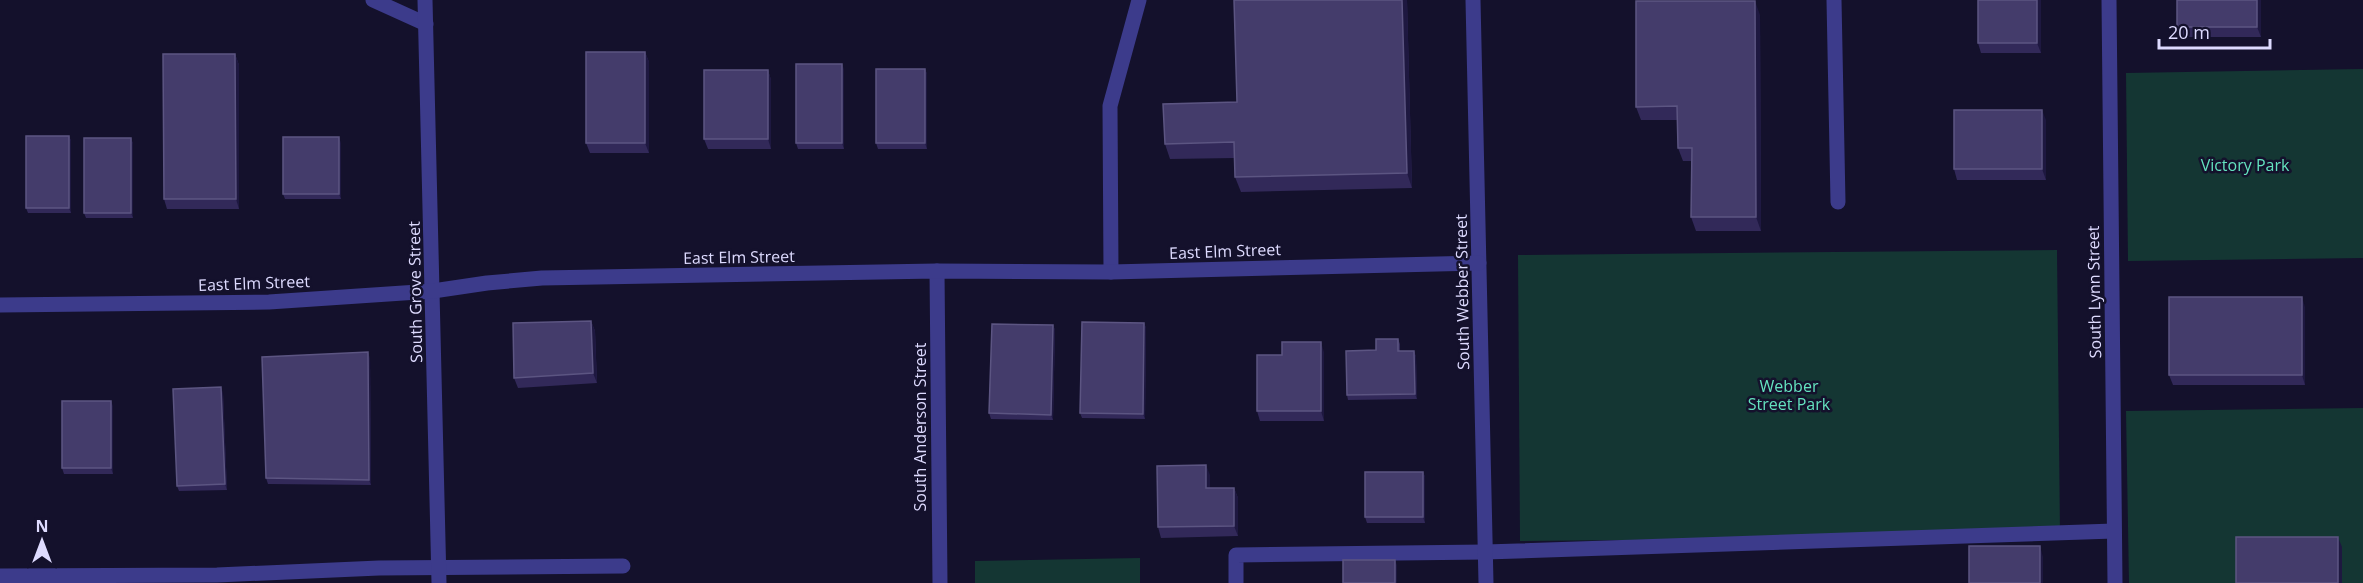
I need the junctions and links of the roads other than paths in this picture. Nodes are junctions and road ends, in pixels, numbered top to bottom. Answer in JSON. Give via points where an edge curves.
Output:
{"nodes":[{"id":1,"x":373,"y":0,"type":"edge"},
{"id":2,"x":425,"y":0,"type":"edge"},
{"id":3,"x":1139,"y":0,"type":"edge"},
{"id":4,"x":1473,"y":0,"type":"edge"},
{"id":5,"x":1834,"y":0,"type":"edge"},
{"id":6,"x":2109,"y":0,"type":"edge"},
{"id":7,"x":426,"y":24,"type":"junction"},
{"id":8,"x":1838,"y":202,"type":"dead end"},
{"id":9,"x":1479,"y":262,"type":"junction"},
{"id":10,"x":937,"y":271,"type":"junction"},
{"id":11,"x":1112,"y":272,"type":"junction"},
{"id":12,"x":433,"y":291,"type":"junction"},
{"id":13,"x":0,"y":305,"type":"edge"},
{"id":14,"x":2114,"y":531,"type":"junction"},
{"id":15,"x":1485,"y":552,"type":"junction"},
{"id":16,"x":623,"y":566,"type":"dead end"},
{"id":17,"x":0,"y":576,"type":"edge"},
{"id":18,"x":439,"y":576,"type":"edge"},
{"id":19,"x":940,"y":583,"type":"edge"},
{"id":20,"x":1236,"y":583,"type":"edge"},
{"id":21,"x":1486,"y":583,"type":"edge"},
{"id":22,"x":2115,"y":583,"type":"edge"}],
"edges":[{"from":1,"to":7,"type":"street"},
{"from":2,"to":7,"type":"street","name":"South Grove Street"},
{"from":3,"to":11,"type":"street","via":[[1110,106]]},
{"from":4,"to":9,"type":"street","name":"South Webber Street"},
{"from":5,"to":8,"type":"street"},
{"from":6,"to":14,"type":"street","name":"South Lynn Street"},
{"from":7,"to":12,"type":"street","name":"South Grove Street"},
{"from":9,"to":11,"type":"street","name":"East Elm Street"},
{"from":9,"to":15,"type":"street","name":"South Webber Street"},
{"from":10,"to":11,"type":"street","name":"East Elm Street"},
{"from":10,"to":12,"type":"street","name":"East Elm Street","via":[[542,278]]},
{"from":10,"to":19,"type":"street","name":"South Anderson Street"},
{"from":12,"to":13,"type":"street","name":"East Elm Street","via":[[269,302]]},
{"from":12,"to":18,"type":"street","name":"South Grove Street"},
{"from":14,"to":15,"type":"street"},
{"from":14,"to":22,"type":"street","name":"South Lynn Street"},
{"from":15,"to":20,"type":"street","via":[[1236,555]]},
{"from":15,"to":21,"type":"street","name":"South Webber Street"},
{"from":16,"to":18,"type":"street"},
{"from":17,"to":18,"type":"street","via":[[218,575],[380,568]]}]}
